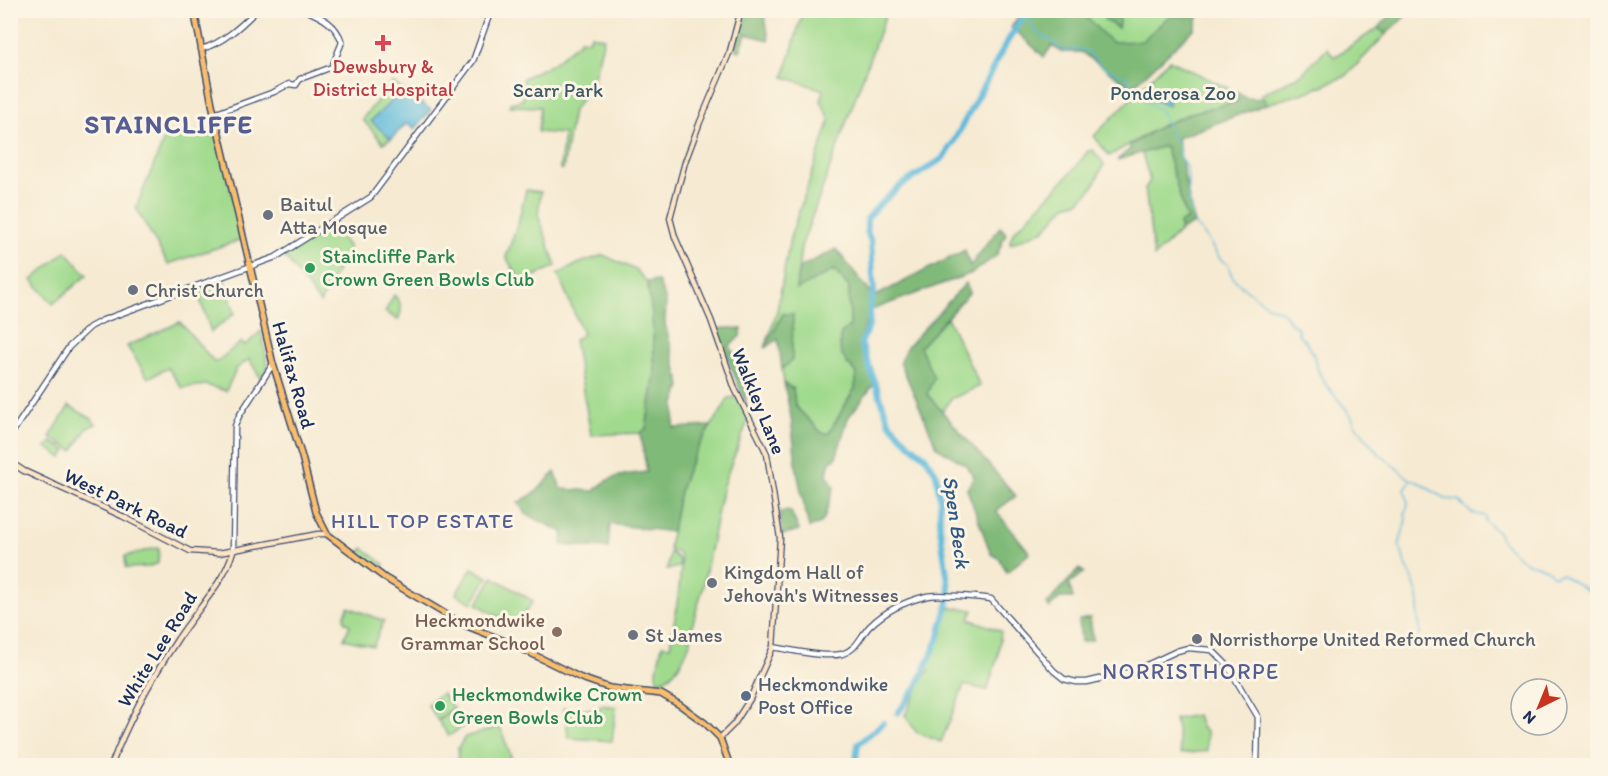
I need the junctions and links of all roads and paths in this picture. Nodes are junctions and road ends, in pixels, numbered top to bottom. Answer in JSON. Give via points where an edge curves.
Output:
{"nodes":[{"id":1,"x":168,"y":10,"type":"edge"},
{"id":2,"x":183,"y":10,"type":"edge"},
{"id":3,"x":194,"y":10,"type":"edge"},
{"id":4,"x":257,"y":10,"type":"edge"},
{"id":5,"x":305,"y":10,"type":"edge"},
{"id":6,"x":491,"y":10,"type":"edge"},
{"id":7,"x":741,"y":10,"type":"edge"},
{"id":8,"x":201,"y":49,"type":"junction"},
{"id":9,"x":214,"y":114,"type":"junction"},
{"id":10,"x":249,"y":267,"type":"junction"},
{"id":11,"x":273,"y":364,"type":"junction"},
{"id":12,"x":10,"y":436,"type":"edge"},
{"id":13,"x":10,"y":462,"type":"edge"},
{"id":14,"x":327,"y":534,"type":"junction"},
{"id":15,"x":232,"y":551,"type":"junction"},
{"id":16,"x":773,"y":647,"type":"junction"},
{"id":17,"x":713,"y":730,"type":"junction"},
{"id":18,"x":726,"y":732,"type":"junction"},
{"id":19,"x":720,"y":738,"type":"junction"},
{"id":20,"x":111,"y":765,"type":"edge"},
{"id":21,"x":730,"y":765,"type":"edge"},
{"id":22,"x":1257,"y":765,"type":"edge"}],
"edges":[{"from":1,"to":2,"type":"street"},
{"from":3,"to":8,"type":"main road","name":"Halifax Road"},
{"from":4,"to":8,"type":"street","via":[[210,47]]},
{"from":5,"to":9,"type":"street","via":[[330,23],[342,42],[332,67],[300,79],[296,85],[289,84]]},
{"from":6,"to":10,"type":"street","via":[[473,61],[371,197],[284,253]]},
{"from":7,"to":16,"type":"main road","name":"Walkley Lane","via":[[730,51],[700,122],[670,225],[740,398],[767,454],[780,538]]},
{"from":8,"to":9,"type":"main road","name":"Halifax Road"},
{"from":9,"to":10,"type":"main road","name":"Halifax Road"},
{"from":10,"to":11,"type":"main road","name":"Halifax Road"},
{"from":10,"to":12,"type":"street","via":[[103,320],[77,337]]},
{"from":11,"to":14,"type":"main road","name":"Halifax Road","via":[[316,512]]},
{"from":11,"to":15,"type":"street","via":[[235,426]]},
{"from":13,"to":15,"type":"main road","name":"West Park Road","via":[[190,551]]},
{"from":14,"to":15,"type":"main road","name":"West Park Road"},
{"from":14,"to":17,"type":"main road","via":[[388,580],[462,624],[591,682],[661,694]]},
{"from":15,"to":20,"type":"main road","name":"White Lee Road","via":[[221,576],[141,697]]},
{"from":16,"to":18,"type":"main road","name":"Walkley Lane","via":[[743,712]]},
{"from":16,"to":22,"type":"street","via":[[841,654],[856,646],[871,624],[889,611],[929,596],[991,599],[1054,671],[1076,682],[1126,674],[1178,651],[1216,652],[1236,677],[1258,717]]},
{"from":17,"to":18,"type":"main road"},
{"from":17,"to":19,"type":"main road"},
{"from":18,"to":19,"type":"main road","name":"Walkley Lane"},
{"from":19,"to":21,"type":"main road"}]}
